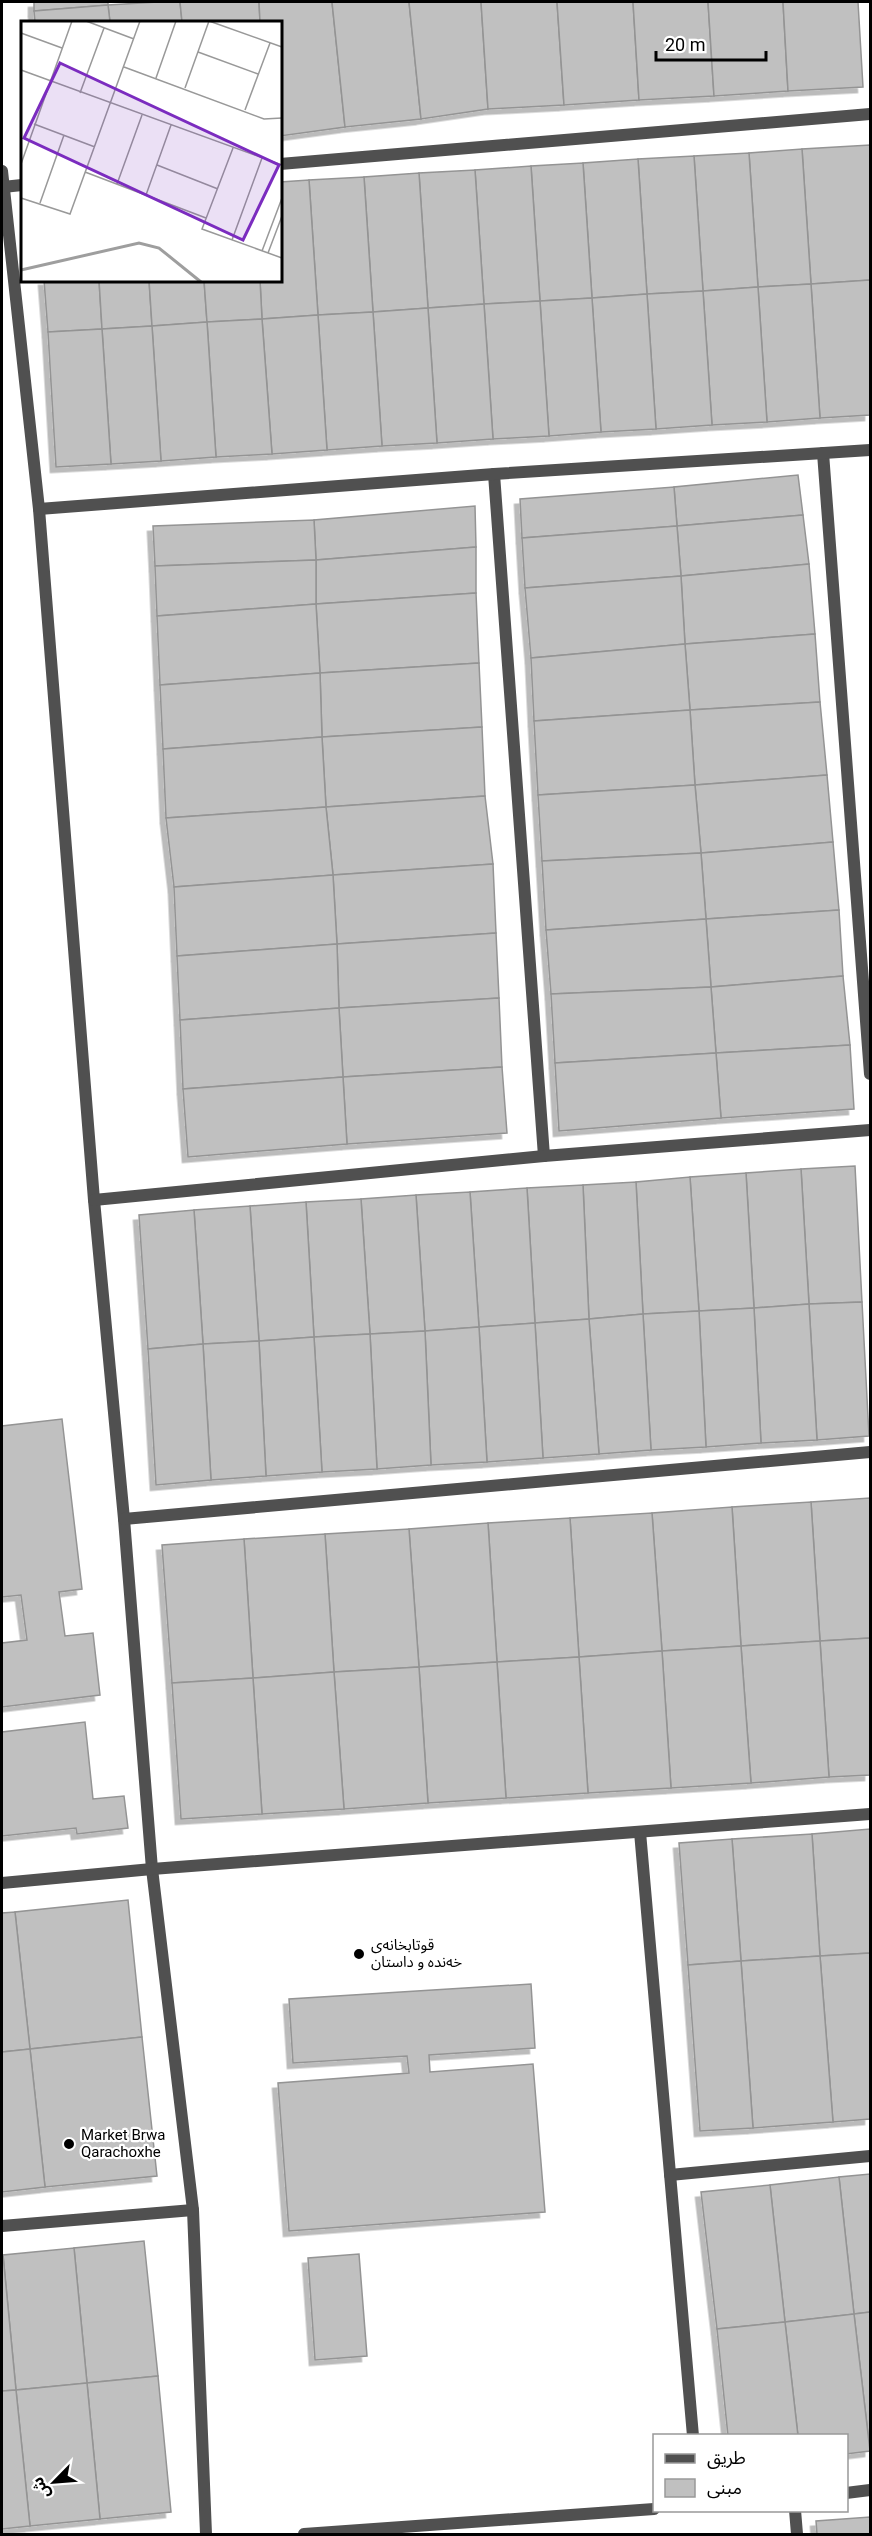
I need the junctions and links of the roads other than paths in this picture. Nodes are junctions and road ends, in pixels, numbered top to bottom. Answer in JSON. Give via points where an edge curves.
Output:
{"nodes":[{"id":1,"x":870,"y":114,"type":"edge"},
{"id":2,"x":282,"y":164,"type":"edge"},
{"id":3,"x":2,"y":171,"type":"edge"},
{"id":4,"x":21,"y":186,"type":"edge"},
{"id":5,"x":3,"y":187,"type":"edge"},
{"id":6,"x":870,"y":450,"type":"edge"},
{"id":7,"x":823,"y":453,"type":"junction"},
{"id":8,"x":494,"y":474,"type":"junction"},
{"id":9,"x":39,"y":509,"type":"junction"},
{"id":10,"x":870,"y":1074,"type":"edge"},
{"id":11,"x":870,"y":1130,"type":"edge"},
{"id":12,"x":544,"y":1156,"type":"junction"},
{"id":13,"x":94,"y":1200,"type":"junction"},
{"id":14,"x":870,"y":1452,"type":"edge"},
{"id":15,"x":124,"y":1519,"type":"junction"},
{"id":16,"x":870,"y":1814,"type":"edge"},
{"id":17,"x":640,"y":1832,"type":"junction"},
{"id":18,"x":152,"y":1869,"type":"junction"},
{"id":19,"x":2,"y":1883,"type":"edge"},
{"id":20,"x":870,"y":2156,"type":"edge"},
{"id":21,"x":670,"y":2175,"type":"junction"},
{"id":22,"x":193,"y":2210,"type":"junction"},
{"id":23,"x":2,"y":2226,"type":"edge"},
{"id":24,"x":693,"y":2434,"type":"edge"},
{"id":25,"x":870,"y":2490,"type":"edge"},
{"id":26,"x":848,"y":2493,"type":"edge"},
{"id":27,"x":653,"y":2509,"type":"edge"},
{"id":28,"x":795,"y":2512,"type":"edge"},
{"id":29,"x":206,"y":2535,"type":"edge"},
{"id":30,"x":304,"y":2535,"type":"edge"},
{"id":31,"x":797,"y":2535,"type":"edge"}],
"edges":[{"from":1,"to":2,"type":"street"},
{"from":3,"to":5,"type":"street"},
{"from":4,"to":5,"type":"street"},
{"from":5,"to":9,"type":"street"},
{"from":6,"to":7,"type":"street"},
{"from":7,"to":8,"type":"street"},
{"from":7,"to":10,"type":"street"},
{"from":8,"to":9,"type":"street"},
{"from":8,"to":12,"type":"street"},
{"from":9,"to":13,"type":"street"},
{"from":11,"to":12,"type":"street"},
{"from":12,"to":13,"type":"street"},
{"from":13,"to":15,"type":"street"},
{"from":14,"to":15,"type":"street"},
{"from":15,"to":18,"type":"street"},
{"from":16,"to":17,"type":"street"},
{"from":17,"to":18,"type":"street"},
{"from":17,"to":21,"type":"street"},
{"from":18,"to":19,"type":"street"},
{"from":18,"to":22,"type":"street"},
{"from":20,"to":21,"type":"street"},
{"from":21,"to":24,"type":"street"},
{"from":22,"to":23,"type":"street"},
{"from":22,"to":29,"type":"street"},
{"from":25,"to":26,"type":"street"},
{"from":27,"to":30,"type":"street"},
{"from":28,"to":31,"type":"street"}]}
